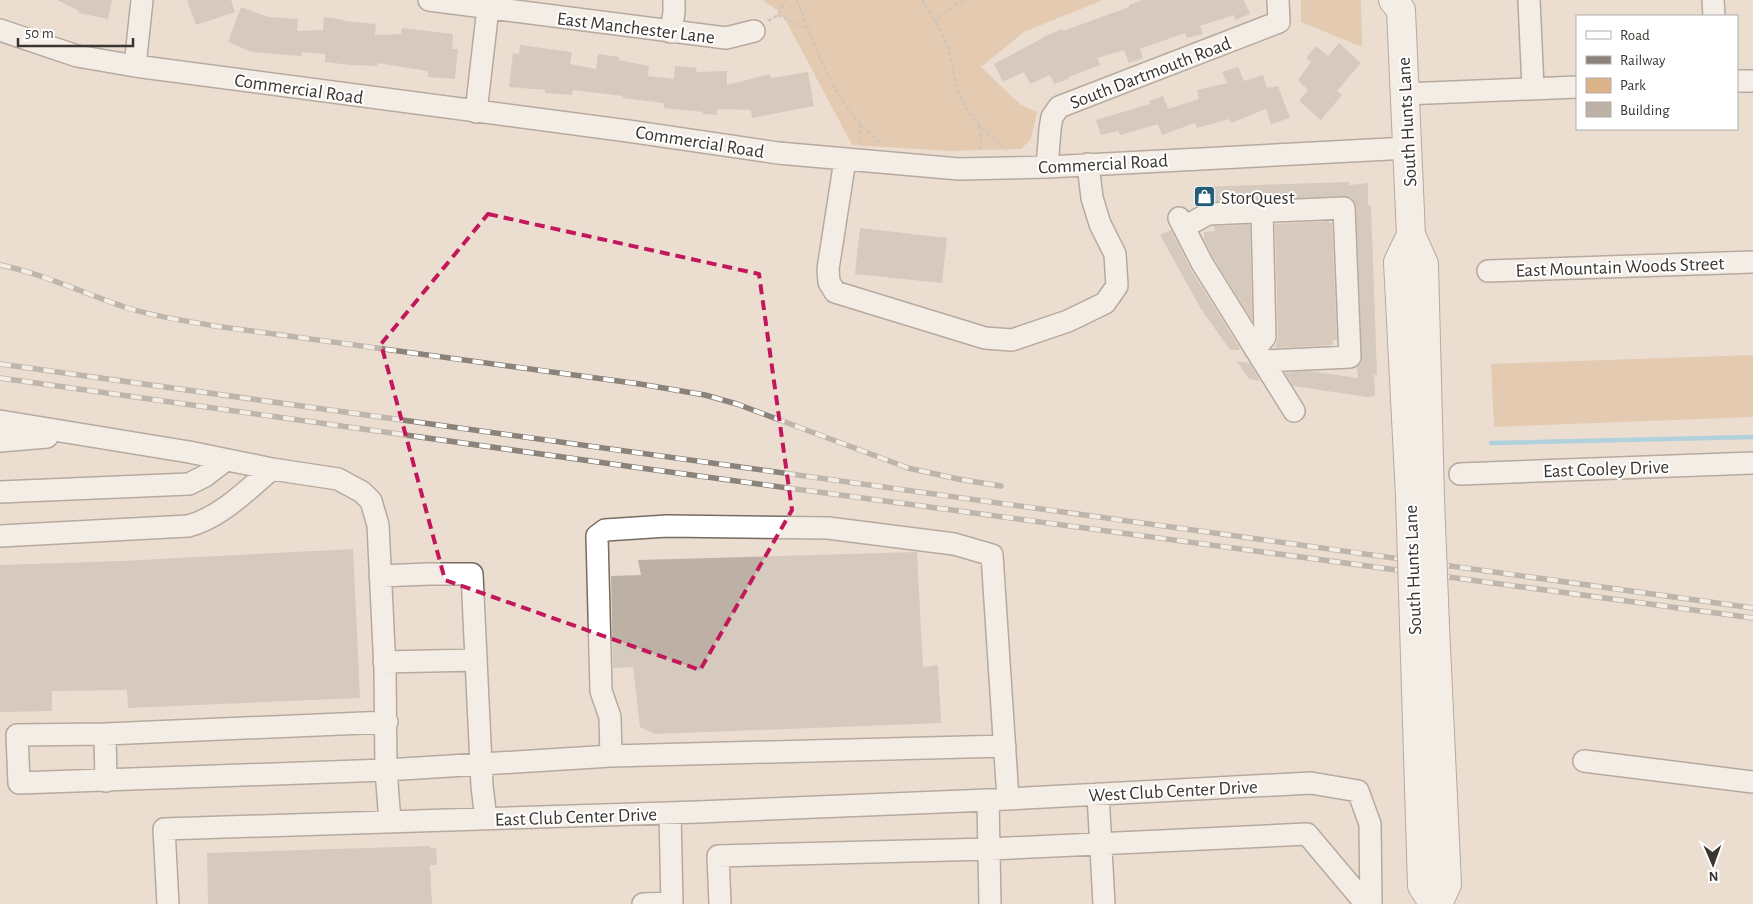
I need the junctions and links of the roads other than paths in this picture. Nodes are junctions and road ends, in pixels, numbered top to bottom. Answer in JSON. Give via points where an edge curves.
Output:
{"nodes":[{"id":1,"x":142,"y":0,"type":"edge"},
{"id":2,"x":428,"y":0,"type":"edge"},
{"id":3,"x":674,"y":0,"type":"edge"},
{"id":4,"x":1278,"y":0,"type":"edge"},
{"id":5,"x":1529,"y":0,"type":"edge"},
{"id":6,"x":1713,"y":0,"type":"edge"},
{"id":7,"x":1401,"y":3,"type":"edge"},
{"id":8,"x":488,"y":8,"type":"junction"},
{"id":9,"x":1714,"y":15,"type":"edge"},
{"id":10,"x":0,"y":30,"type":"edge"},
{"id":11,"x":754,"y":31,"type":"road end"},
{"id":12,"x":671,"y":32,"type":"junction"},
{"id":13,"x":135,"y":66,"type":"junction"},
{"id":14,"x":1753,"y":80,"type":"edge"},
{"id":15,"x":1738,"y":81,"type":"edge"},
{"id":16,"x":1576,"y":87,"type":"edge"},
{"id":17,"x":1532,"y":88,"type":"junction"},
{"id":18,"x":1404,"y":94,"type":"junction"},
{"id":19,"x":476,"y":112,"type":"junction"},
{"id":20,"x":1408,"y":148,"type":"junction"},
{"id":21,"x":852,"y":154,"type":"junction"},
{"id":22,"x":1088,"y":164,"type":"junction"},
{"id":23,"x":1047,"y":166,"type":"junction"},
{"id":24,"x":1262,"y":212,"type":"junction"},
{"id":25,"x":1753,"y":262,"type":"edge"},
{"id":26,"x":1488,"y":271,"type":"dead end"},
{"id":27,"x":1259,"y":355,"type":"junction"},
{"id":28,"x":1294,"y":411,"type":"dead end"},
{"id":29,"x":0,"y":421,"type":"edge"},
{"id":30,"x":81,"y":435,"type":"junction"},
{"id":31,"x":0,"y":441,"type":"edge"},
{"id":32,"x":226,"y":460,"type":"junction"},
{"id":33,"x":1753,"y":463,"type":"edge"},
{"id":34,"x":272,"y":469,"type":"junction"},
{"id":35,"x":1460,"y":474,"type":"dead end"},
{"id":36,"x":0,"y":492,"type":"edge"},
{"id":37,"x":0,"y":536,"type":"edge"},
{"id":38,"x":380,"y":576,"type":"junction"},
{"id":39,"x":1425,"y":625,"type":"junction"},
{"id":40,"x":476,"y":660,"type":"junction"},
{"id":41,"x":384,"y":662,"type":"junction"},
{"id":42,"x":386,"y":722,"type":"junction"},
{"id":43,"x":104,"y":734,"type":"junction"},
{"id":44,"x":9,"y":736,"type":"edge"},
{"id":45,"x":1005,"y":746,"type":"junction"},
{"id":46,"x":611,"y":756,"type":"junction"},
{"id":47,"x":1584,"y":760,"type":"dead end"},
{"id":48,"x":482,"y":764,"type":"junction"},
{"id":49,"x":386,"y":770,"type":"junction"},
{"id":50,"x":106,"y":781,"type":"junction"},
{"id":51,"x":1753,"y":782,"type":"edge"},
{"id":52,"x":10,"y":783,"type":"edge"},
{"id":53,"x":1098,"y":794,"type":"junction"},
{"id":54,"x":998,"y":799,"type":"junction"},
{"id":55,"x":670,"y":813,"type":"junction"},
{"id":56,"x":486,"y":819,"type":"junction"},
{"id":57,"x":390,"y":822,"type":"junction"},
{"id":58,"x":1102,"y":843,"type":"junction"},
{"id":59,"x":989,"y":849,"type":"junction"},
{"id":60,"x":168,"y":904,"type":"edge"},
{"id":61,"x":643,"y":904,"type":"edge"},
{"id":62,"x":672,"y":904,"type":"edge"},
{"id":63,"x":720,"y":904,"type":"edge"},
{"id":64,"x":990,"y":904,"type":"edge"},
{"id":65,"x":1104,"y":904,"type":"edge"},
{"id":66,"x":1366,"y":904,"type":"edge"},
{"id":67,"x":1371,"y":904,"type":"edge"},
{"id":68,"x":1434,"y":904,"type":"edge"},
{"id":69,"x":1438,"y":904,"type":"edge"}],
"edges":[{"from":1,"to":13,"type":"street"},
{"from":2,"to":8,"type":"street","name":"East Manchester Lane"},
{"from":3,"to":12,"type":"street"},
{"from":4,"to":23,"type":"street","name":"South Dartmouth Road","via":[[1279,22],[1059,107],[1052,117]]},
{"from":5,"to":17,"type":"street"},
{"from":6,"to":9,"type":"street"},
{"from":7,"to":18,"type":"main road","name":"South Hunts Lane"},
{"from":8,"to":12,"type":"street","name":"East Manchester Lane"},
{"from":8,"to":19,"type":"street"},
{"from":10,"to":13,"type":"street","name":"Commercial Road","via":[[78,56]]},
{"from":11,"to":12,"type":"street","name":"East Manchester Lane","via":[[726,38]]},
{"from":13,"to":19,"type":"street","name":"Commercial Road"},
{"from":14,"to":15,"type":"street"},
{"from":16,"to":17,"type":"street"},
{"from":17,"to":18,"type":"street"},
{"from":18,"to":20,"type":"main road","name":"South Hunts Lane"},
{"from":19,"to":21,"type":"street","name":"Commercial Road","via":[[628,130],[778,153]]},
{"from":20,"to":22,"type":"street","name":"Commercial Road"},
{"from":20,"to":39,"type":"main road","name":"South Hunts Lane","bridge":true,"via":[[1411,235],[1398,262],[1420,498]]},
{"from":21,"to":22,"type":"street","via":[[828,269],[829,282],[835,292],[985,338],[1012,340],[1068,321],[1105,303],[1117,286],[1115,254],[1092,198]]},
{"from":21,"to":23,"type":"street","name":"Commercial Road","via":[[959,169]]},
{"from":22,"to":23,"type":"street","name":"Commercial Road"},
{"from":24,"to":27,"type":"street","via":[[1265,337]]},
{"from":24,"to":27,"type":"street","via":[[1208,214],[1182,222],[1202,263]]},
{"from":24,"to":27,"type":"street","via":[[1344,208],[1350,357]]},
{"from":25,"to":26,"type":"street","name":"East Mountain Woods Street"},
{"from":27,"to":28,"type":"street"},
{"from":29,"to":30,"type":"street"},
{"from":30,"to":31,"type":"street"},
{"from":30,"to":32,"type":"street"},
{"from":32,"to":34,"type":"street"},
{"from":32,"to":36,"type":"street","via":[[189,484]]},
{"from":33,"to":35,"type":"street","name":"East Cooley Drive"},
{"from":34,"to":37,"type":"street","via":[[202,523]]},
{"from":34,"to":38,"type":"street","via":[[338,479],[362,492],[371,501],[378,525]]},
{"from":38,"to":40,"type":"street","via":[[472,574]]},
{"from":38,"to":41,"type":"street"},
{"from":39,"to":68,"type":"main road","name":"South Hunts Lane","via":[[1422,886]]},
{"from":39,"to":69,"type":"main road","name":"South Hunts Lane","via":[[1447,884]]},
{"from":40,"to":41,"type":"street"},
{"from":40,"to":48,"type":"street"},
{"from":41,"to":42,"type":"street"},
{"from":42,"to":43,"type":"street"},
{"from":42,"to":49,"type":"street"},
{"from":43,"to":44,"type":"street"},
{"from":43,"to":50,"type":"street"},
{"from":44,"to":52,"type":"street"},
{"from":45,"to":46,"type":"street"},
{"from":45,"to":46,"type":"street","via":[[992,555],[954,544],[828,528],[667,526],[605,530],[597,536],[601,691],[610,716]]},
{"from":45,"to":54,"type":"street"},
{"from":46,"to":48,"type":"street"},
{"from":47,"to":51,"type":"street"},
{"from":48,"to":49,"type":"street"},
{"from":48,"to":56,"type":"street"},
{"from":49,"to":50,"type":"street"},
{"from":49,"to":57,"type":"street"},
{"from":50,"to":52,"type":"street"},
{"from":53,"to":54,"type":"street","name":"West Club Center Drive"},
{"from":53,"to":58,"type":"street"},
{"from":53,"to":67,"type":"street","name":"West Club Center Drive","via":[[1311,783],[1358,791],[1370,824]]},
{"from":54,"to":55,"type":"street","name":"East Club Center Drive"},
{"from":54,"to":59,"type":"street"},
{"from":55,"to":56,"type":"street","name":"East Club Center Drive"},
{"from":55,"to":62,"type":"street"},
{"from":56,"to":57,"type":"street","name":"East Club Center Drive"},
{"from":57,"to":60,"type":"street","name":"East Club Center Drive","via":[[164,829]]},
{"from":58,"to":59,"type":"street"},
{"from":58,"to":65,"type":"street"},
{"from":58,"to":66,"type":"street","via":[[1307,834]]},
{"from":59,"to":63,"type":"street","via":[[718,856]]},
{"from":59,"to":64,"type":"street"},
{"from":61,"to":62,"type":"street"}]}
